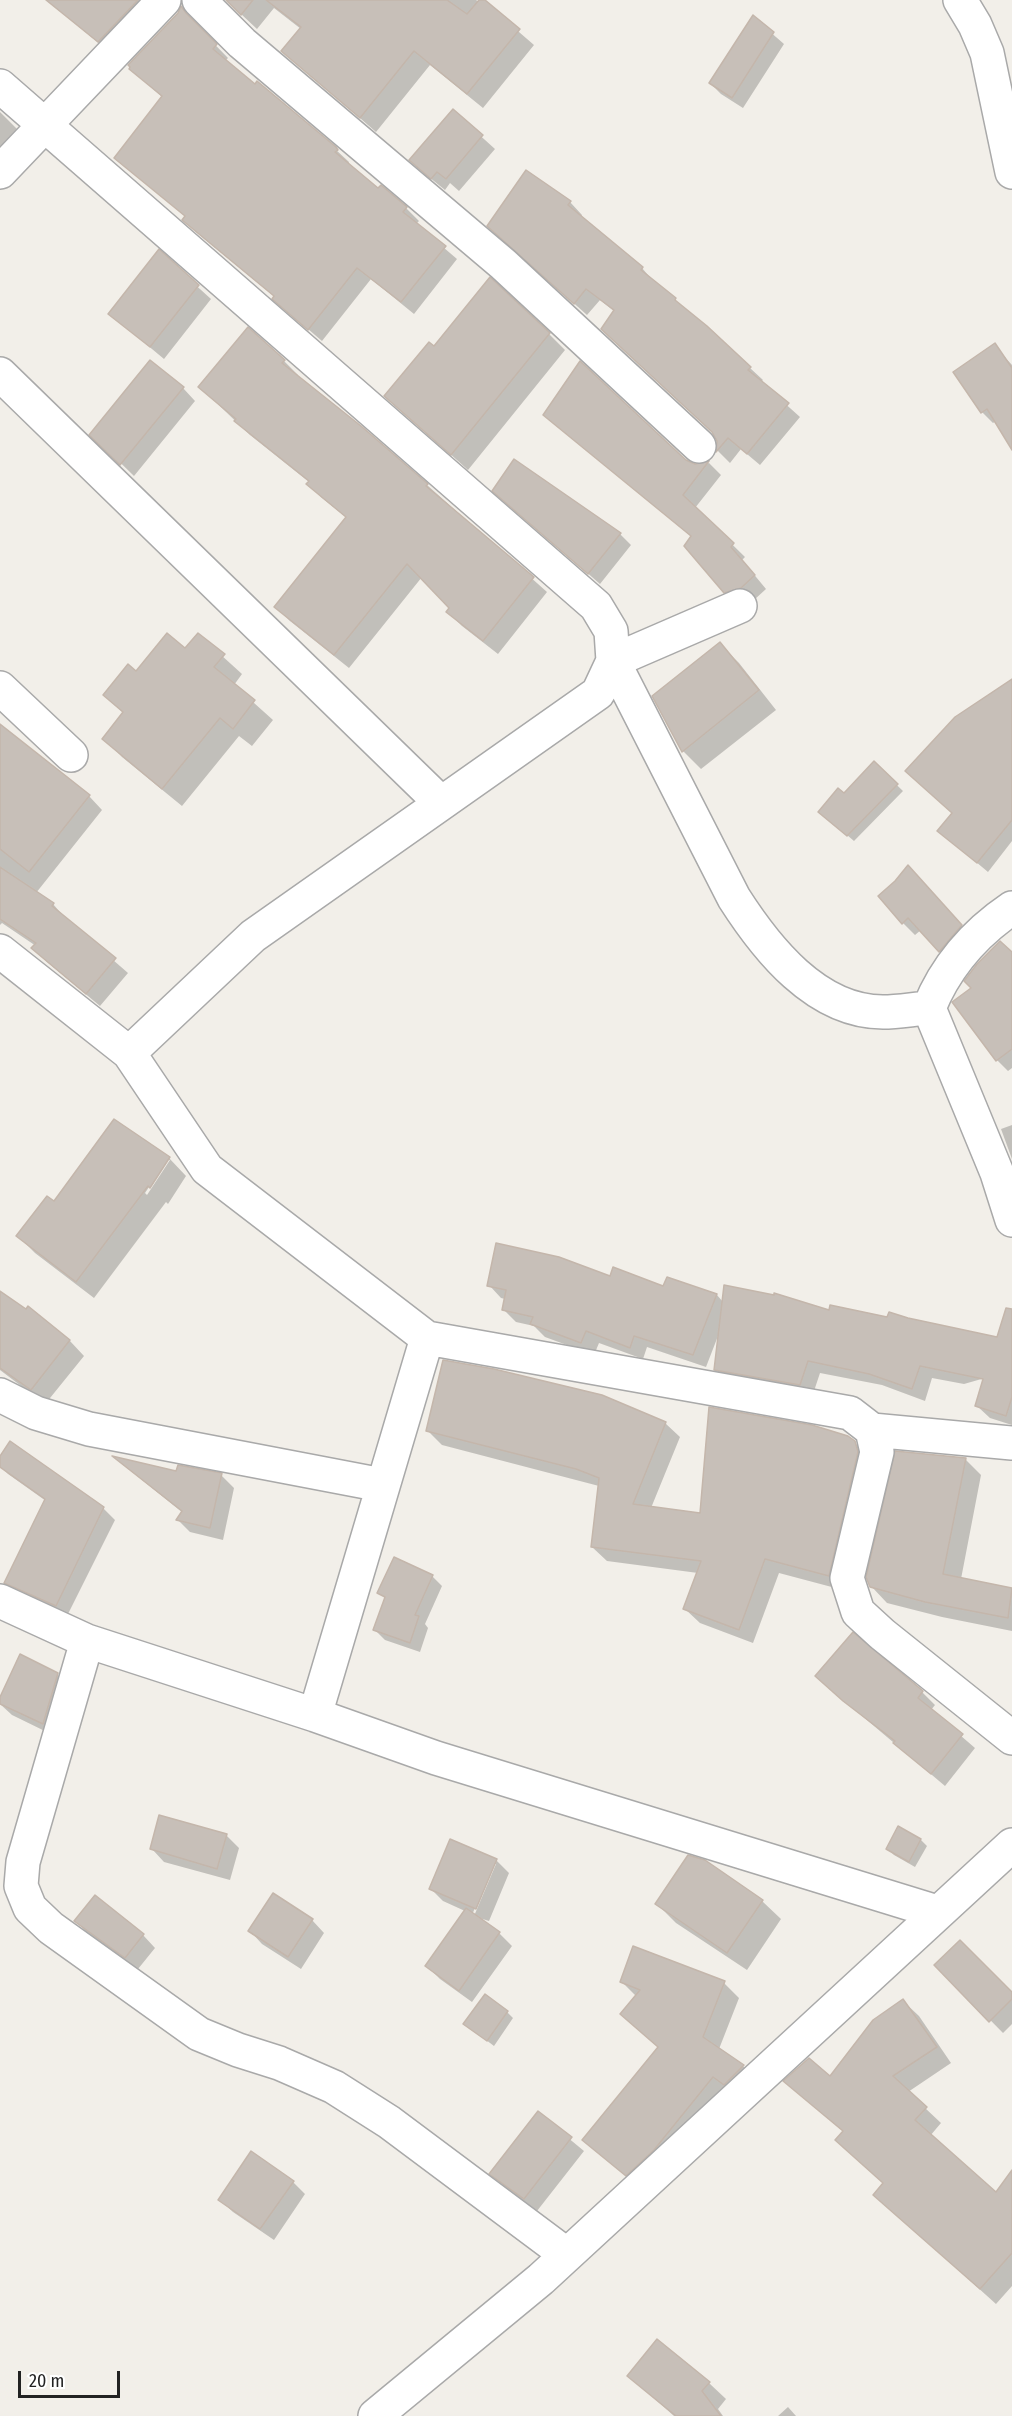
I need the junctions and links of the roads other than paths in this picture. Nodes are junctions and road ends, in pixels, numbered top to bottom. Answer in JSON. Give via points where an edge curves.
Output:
{"nodes":[{"id":1,"x":164,"y":0,"type":"edge"},
{"id":2,"x":199,"y":0,"type":"edge"},
{"id":3,"x":960,"y":0,"type":"edge"},
{"id":4,"x":0,"y":86,"type":"edge"},
{"id":5,"x":44,"y":126,"type":"junction"},
{"id":6,"x":0,"y":172,"type":"edge"},
{"id":7,"x":1012,"y":172,"type":"edge"},
{"id":8,"x":0,"y":374,"type":"edge"},
{"id":9,"x":699,"y":446,"type":"dead end"},
{"id":10,"x":740,"y":606,"type":"dead end"},
{"id":11,"x":613,"y":661,"type":"junction"},
{"id":12,"x":0,"y":688,"type":"edge"},
{"id":13,"x":71,"y":755,"type":"dead end"},
{"id":14,"x":441,"y":803,"type":"junction"},
{"id":15,"x":1012,"y":908,"type":"edge"},
{"id":16,"x":0,"y":951,"type":"edge"},
{"id":17,"x":929,"y":1008,"type":"junction"},
{"id":18,"x":129,"y":1053,"type":"junction"},
{"id":19,"x":1012,"y":1220,"type":"edge"},
{"id":20,"x":427,"y":1338,"type":"junction"},
{"id":21,"x":0,"y":1395,"type":"edge"},
{"id":22,"x":872,"y":1430,"type":"junction"},
{"id":23,"x":1012,"y":1443,"type":"edge"},
{"id":24,"x":382,"y":1485,"type":"junction"},
{"id":25,"x":0,"y":1601,"type":"edge"},
{"id":26,"x":87,"y":1641,"type":"junction"},
{"id":27,"x":315,"y":1715,"type":"junction"},
{"id":28,"x":1012,"y":1738,"type":"edge"},
{"id":29,"x":1012,"y":1845,"type":"edge"},
{"id":30,"x":937,"y":1912,"type":"junction"},
{"id":31,"x":567,"y":2255,"type":"junction"},
{"id":32,"x":375,"y":2416,"type":"edge"}],
"edges":[{"from":1,"to":5,"type":"street"},
{"from":2,"to":9,"type":"street","via":[[242,43],[503,264]]},
{"from":3,"to":7,"type":"street","via":[[987,53]]},
{"from":4,"to":5,"type":"street"},
{"from":5,"to":6,"type":"street"},
{"from":5,"to":11,"type":"street","via":[[596,606],[611,631]]},
{"from":8,"to":14,"type":"street"},
{"from":10,"to":11,"type":"street"},
{"from":11,"to":14,"type":"street","via":[[598,693]]},
{"from":11,"to":17,"type":"street","via":[[734,898],[758,935],[791,970],[817,990],[847,1005],[881,1012]]},
{"from":12,"to":13,"type":"street"},
{"from":14,"to":18,"type":"street","via":[[253,936]]},
{"from":15,"to":17,"type":"street","via":[[972,941],[937,988]]},
{"from":16,"to":18,"type":"street"},
{"from":17,"to":19,"type":"street","via":[[997,1173]]},
{"from":18,"to":20,"type":"street","via":[[207,1168]]},
{"from":20,"to":22,"type":"street","via":[[850,1413]]},
{"from":20,"to":24,"type":"street"},
{"from":21,"to":24,"type":"street","via":[[36,1413],[89,1429]]},
{"from":22,"to":23,"type":"street"},
{"from":22,"to":28,"type":"street","via":[[877,1452],[847,1578],[858,1612]]},
{"from":24,"to":27,"type":"street"},
{"from":25,"to":26,"type":"street"},
{"from":26,"to":27,"type":"street"},
{"from":26,"to":31,"type":"street","via":[[23,1862],[21,1886],[30,1908],[51,1928],[199,2034],[334,2087],[389,2122]]},
{"from":27,"to":30,"type":"street","via":[[436,1758]]},
{"from":29,"to":30,"type":"street"},
{"from":30,"to":31,"type":"street"},
{"from":31,"to":32,"type":"street"}]}
